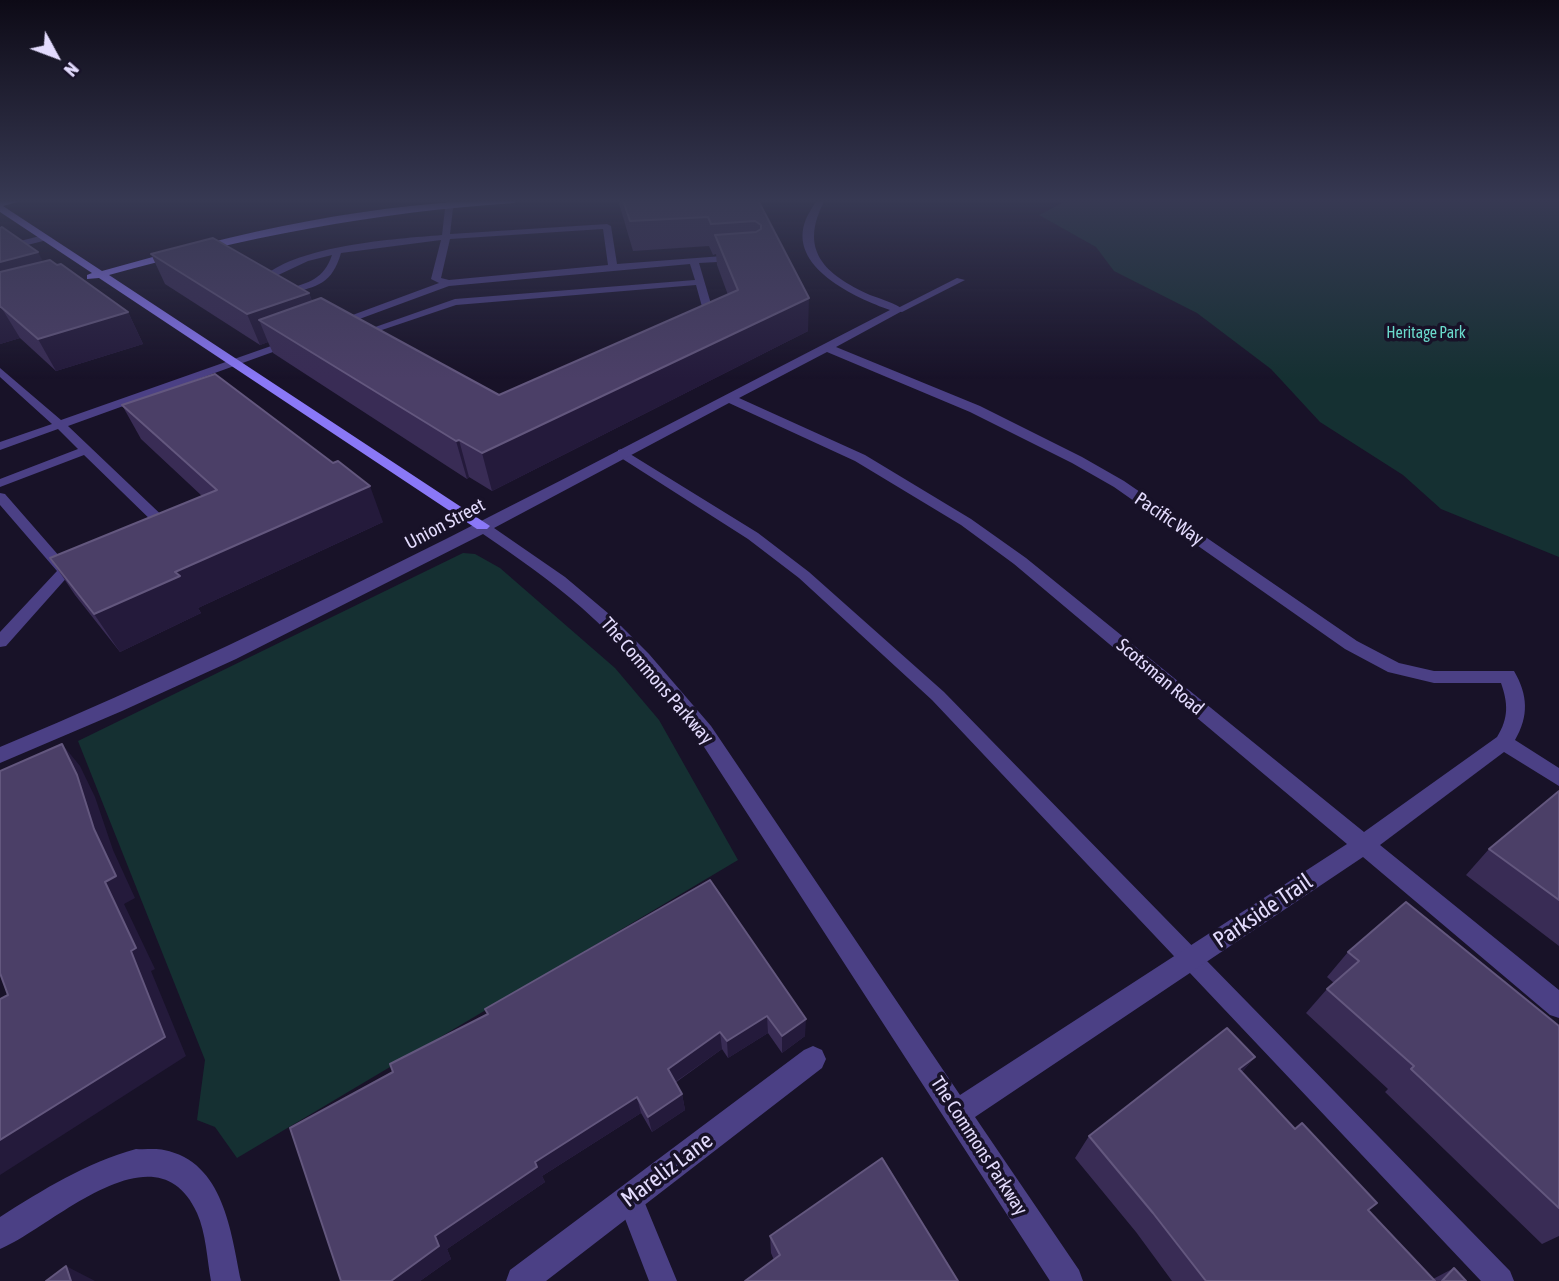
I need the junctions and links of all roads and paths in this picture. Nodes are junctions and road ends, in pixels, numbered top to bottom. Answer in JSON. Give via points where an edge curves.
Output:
{"nodes":[{"id":1,"x":70,"y":260,"type":"edge"},
{"id":2,"x":131,"y":260,"type":"edge"},
{"id":3,"x":148,"y":260,"type":"edge"},
{"id":4,"x":310,"y":260,"type":"edge"},
{"id":5,"x":335,"y":260,"type":"edge"},
{"id":6,"x":441,"y":260,"type":"edge"},
{"id":7,"x":612,"y":260,"type":"edge"},
{"id":8,"x":714,"y":260,"type":"edge"},
{"id":9,"x":817,"y":260,"type":"edge"},
{"id":10,"x":694,"y":261,"type":"junction"},
{"id":11,"x":613,"y":267,"type":"junction"},
{"id":12,"x":87,"y":274,"type":"junction"},
{"id":13,"x":960,"y":280,"type":"dead end"},
{"id":14,"x":701,"y":282,"type":"junction"},
{"id":15,"x":448,"y":283,"type":"junction"},
{"id":16,"x":289,"y":291,"type":"junction"},
{"id":17,"x":299,"y":296,"type":"edge"},
{"id":18,"x":899,"y":310,"type":"junction"},
{"id":19,"x":330,"y":314,"type":"edge"},
{"id":20,"x":342,"y":321,"type":"junction"},
{"id":21,"x":700,"y":327,"type":"edge"},
{"id":22,"x":326,"y":329,"type":"edge"},
{"id":23,"x":366,"y":332,"type":"junction"},
{"id":24,"x":303,"y":337,"type":"edge"},
{"id":25,"x":378,"y":339,"type":"edge"},
{"id":26,"x":826,"y":346,"type":"junction"},
{"id":27,"x":233,"y":363,"type":"junction"},
{"id":28,"x":0,"y":372,"type":"edge"},
{"id":29,"x":728,"y":398,"type":"junction"},
{"id":30,"x":60,"y":425,"type":"junction"},
{"id":31,"x":0,"y":446,"type":"edge"},
{"id":32,"x":86,"y":450,"type":"junction"},
{"id":33,"x":622,"y":453,"type":"junction"},
{"id":34,"x":0,"y":483,"type":"edge"},
{"id":35,"x":0,"y":497,"type":"edge"},
{"id":36,"x":482,"y":526,"type":"junction"},
{"id":37,"x":153,"y":533,"type":"edge"},
{"id":38,"x":90,"y":560,"type":"edge"},
{"id":39,"x":65,"y":571,"type":"junction"},
{"id":40,"x":0,"y":642,"type":"edge"},
{"id":41,"x":1504,"y":742,"type":"junction"},
{"id":42,"x":0,"y":755,"type":"edge"},
{"id":43,"x":1559,"y":778,"type":"edge"},
{"id":44,"x":1362,"y":846,"type":"junction"},
{"id":45,"x":1191,"y":959,"type":"junction"},
{"id":46,"x":1559,"y":1006,"type":"edge"},
{"id":47,"x":813,"y":1059,"type":"dead end"},
{"id":48,"x":957,"y":1113,"type":"junction"},
{"id":49,"x":631,"y":1198,"type":"junction"},
{"id":50,"x":0,"y":1234,"type":"edge"},
{"id":51,"x":226,"y":1281,"type":"edge"},
{"id":52,"x":521,"y":1281,"type":"edge"},
{"id":53,"x":663,"y":1281,"type":"edge"},
{"id":54,"x":1068,"y":1281,"type":"edge"},
{"id":55,"x":1500,"y":1281,"type":"edge"}],
"edges":[{"from":1,"to":12,"type":"street","name":"The Commons Parkway"},
{"from":2,"to":12,"type":"street"},
{"from":3,"to":12,"type":"street"},
{"from":4,"to":16,"type":"lane","via":[[268,277]]},
{"from":5,"to":16,"type":"lane","via":[[332,272],[321,282]]},
{"from":6,"to":15,"type":"lane","via":[[436,279]]},
{"from":7,"to":11,"type":"lane"},
{"from":8,"to":10,"type":"lane"},
{"from":9,"to":18,"type":"street","via":[[850,289]]},
{"from":10,"to":11,"type":"lane"},
{"from":10,"to":14,"type":"lane"},
{"from":11,"to":15,"type":"lane"},
{"from":12,"to":27,"type":"street","name":"The Commons Parkway"},
{"from":13,"to":18,"type":"lane"},
{"from":14,"to":21,"type":"lane","via":[[713,321]]},
{"from":14,"to":23,"type":"lane","via":[[456,302]]},
{"from":15,"to":20,"type":"lane"},
{"from":16,"to":17,"type":"lane"},
{"from":18,"to":26,"type":"street","name":"Union Street"},
{"from":19,"to":20,"type":"lane"},
{"from":20,"to":22,"type":"lane"},
{"from":20,"to":23,"type":"lane"},
{"from":23,"to":25,"type":"lane"},
{"from":24,"to":27,"type":"lane"},
{"from":26,"to":29,"type":"street","name":"Union Street"},
{"from":26,"to":41,"type":"street","name":"Pacific Way","via":[[975,409],[1077,460],[1119,484],[1351,645],[1394,668],[1434,677],[1508,676],[1518,712]]},
{"from":27,"to":30,"type":"lane"},
{"from":27,"to":36,"type":"street","name":"The Commons Parkway"},
{"from":28,"to":30,"type":"lane"},
{"from":29,"to":33,"type":"street","name":"Union Street"},
{"from":29,"to":44,"type":"street","name":"Scotsman Road","via":[[860,458],[966,522],[1020,561]]},
{"from":30,"to":31,"type":"lane"},
{"from":30,"to":32,"type":"lane"},
{"from":32,"to":34,"type":"lane"},
{"from":32,"to":37,"type":"lane","via":[[166,527]]},
{"from":33,"to":36,"type":"street","name":"Union Street"},
{"from":33,"to":45,"type":"lane","via":[[753,536],[804,575],[938,696]]},
{"from":35,"to":39,"type":"lane"},
{"from":36,"to":42,"type":"street","name":"Union Street","via":[[290,625]]},
{"from":36,"to":48,"type":"street","name":"The Commons Parkway","via":[[601,616],[704,731]]},
{"from":38,"to":39,"type":"lane"},
{"from":39,"to":40,"type":"lane"},
{"from":41,"to":43,"type":"street"},
{"from":41,"to":44,"type":"street","name":"Parkside Trail"},
{"from":44,"to":45,"type":"street","name":"Parkside Trail"},
{"from":44,"to":46,"type":"street","name":"Scotsman Road"},
{"from":45,"to":48,"type":"street","name":"Parkside Trail"},
{"from":45,"to":55,"type":"lane"},
{"from":47,"to":49,"type":"street","name":"Mareliz Lane"},
{"from":48,"to":54,"type":"street","name":"The Commons Parkway"},
{"from":49,"to":52,"type":"street","name":"Mareliz Lane"},
{"from":49,"to":53,"type":"lane"},
{"from":50,"to":51,"type":"street","via":[[92,1178],[132,1162],[164,1162],[188,1175],[207,1203]]}]}
